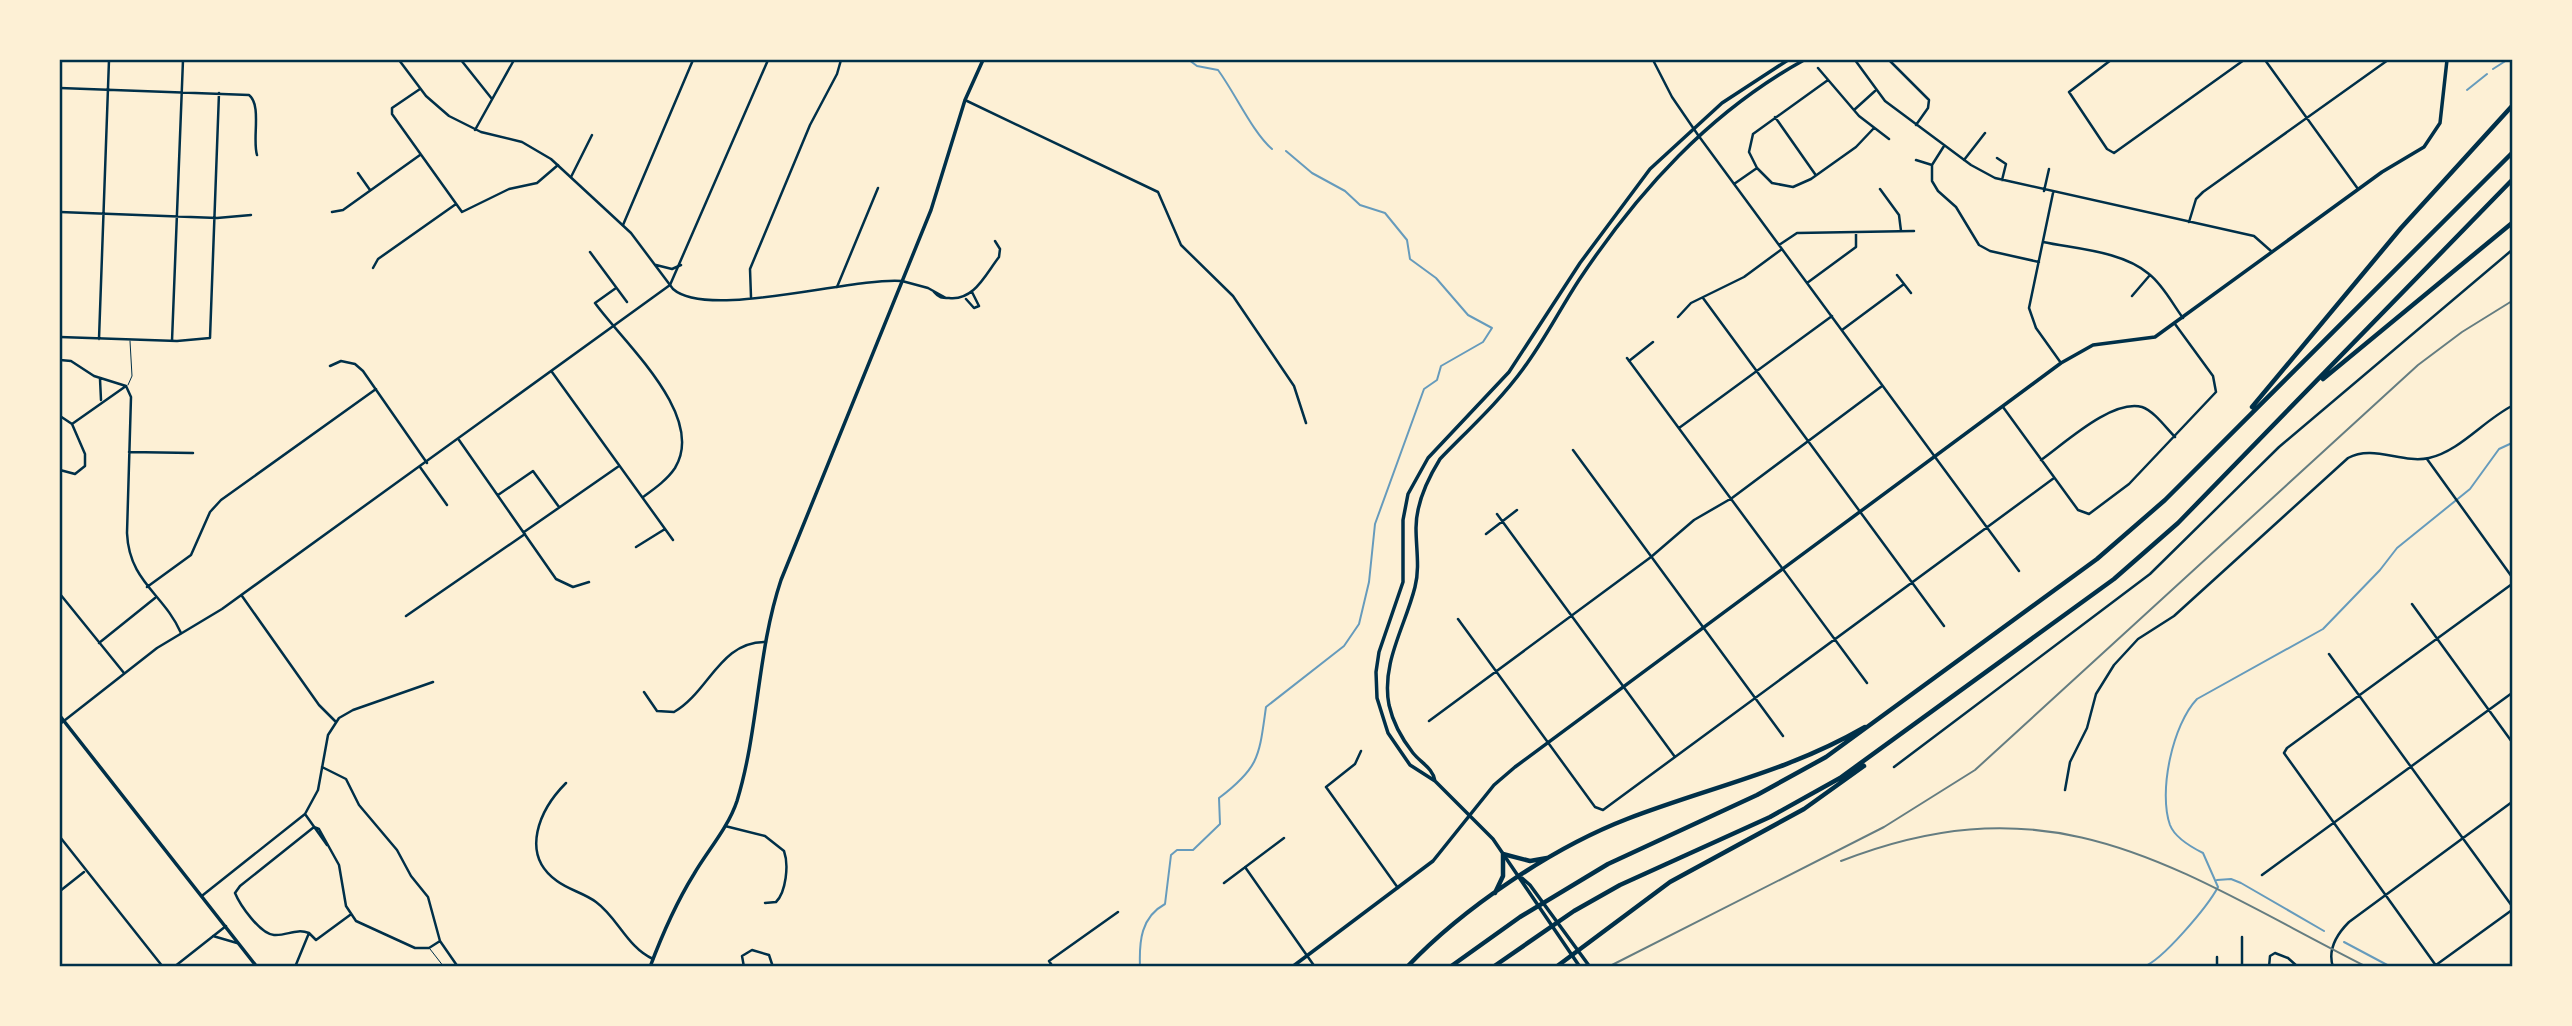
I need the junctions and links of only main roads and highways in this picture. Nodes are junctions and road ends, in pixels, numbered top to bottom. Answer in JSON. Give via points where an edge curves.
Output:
{"nodes":[{"id":1,"x":983,"y":60,"type":"edge"},
{"id":2,"x":1788,"y":60,"type":"edge"},
{"id":3,"x":1804,"y":60,"type":"edge"},
{"id":4,"x":2447,"y":60,"type":"edge"},
{"id":5,"x":2512,"y":106,"type":"edge"},
{"id":6,"x":2512,"y":153,"type":"edge"},
{"id":7,"x":2512,"y":180,"type":"edge"},
{"id":8,"x":2512,"y":223,"type":"edge"},
{"id":9,"x":2306,"y":393,"type":"junction"},
{"id":10,"x":2236,"y":427,"type":"junction"},
{"id":11,"x":1890,"y":713,"type":"junction"},
{"id":12,"x":60,"y":716,"type":"edge"},
{"id":13,"x":61,"y":723,"type":"edge"},
{"id":14,"x":1881,"y":751,"type":"junction"},
{"id":15,"x":1435,"y":781,"type":"junction"},
{"id":16,"x":1469,"y":815,"type":"junction"},
{"id":17,"x":1503,"y":854,"type":"junction"},
{"id":18,"x":1556,"y":854,"type":"junction"},
{"id":19,"x":1520,"y":877,"type":"junction"},
{"id":20,"x":1493,"y":896,"type":"junction"},
{"id":21,"x":1578,"y":951,"type":"junction"},
{"id":22,"x":1572,"y":956,"type":"junction"},
{"id":23,"x":257,"y":967,"type":"edge"},
{"id":24,"x":650,"y":967,"type":"edge"},
{"id":25,"x":1292,"y":967,"type":"edge"},
{"id":26,"x":1408,"y":967,"type":"edge"},
{"id":27,"x":1450,"y":967,"type":"edge"},
{"id":28,"x":1493,"y":967,"type":"edge"},
{"id":29,"x":1556,"y":967,"type":"edge"},
{"id":30,"x":1580,"y":967,"type":"edge"},
{"id":31,"x":1590,"y":967,"type":"edge"}],
"edges":[{"from":1,"to":24,"type":"main road","via":[[965,100],[931,210],[781,580],[744,774],[725,826],[690,880]]},
{"from":2,"to":15,"type":"main road","via":[[1748,84],[1650,169],[1580,263],[1515,364],[1428,458],[1409,494],[1402,520],[1403,583],[1379,652],[1377,698],[1398,751],[1422,775]]},
{"from":3,"to":15,"type":"main road","via":[[1747,95],[1662,171],[1581,277],[1524,368],[1440,459],[1423,491],[1416,525],[1415,586],[1394,648],[1387,687],[1394,722],[1434,773]]},
{"from":4,"to":16,"type":"main road","via":[[2441,120],[2423,148],[2358,189],[2175,324],[2151,338],[2093,345],[2061,363],[1547,743],[1499,780]]},
{"from":5,"to":10,"type":"highway","via":[[2401,228]]},
{"from":6,"to":10,"type":"highway"},
{"from":7,"to":9,"type":"highway"},
{"from":8,"to":9,"type":"highway"},
{"from":9,"to":14,"type":"highway","via":[[2137,559]]},
{"from":10,"to":11,"type":"highway","via":[[2117,544]]},
{"from":11,"to":18,"type":"highway","via":[[1796,763],[1630,818]]},
{"from":11,"to":27,"type":"highway","via":[[1786,781],[1560,891]]},
{"from":12,"to":13,"type":"main road"},
{"from":13,"to":23,"type":"main road"},
{"from":14,"to":21,"type":"highway","via":[[1804,809],[1671,882]]},
{"from":14,"to":28,"type":"highway","via":[[1793,806],[1620,885]]},
{"from":15,"to":16,"type":"main road"},
{"from":16,"to":17,"type":"main road"},
{"from":16,"to":25,"type":"main road","via":[[1433,861]]},
{"from":17,"to":18,"type":"highway","via":[[1531,861]]},
{"from":17,"to":19,"type":"main road"},
{"from":17,"to":20,"type":"highway","via":[[1503,876]]},
{"from":18,"to":19,"type":"highway"},
{"from":19,"to":20,"type":"highway"},
{"from":19,"to":21,"type":"main road","via":[[1530,884]]},
{"from":19,"to":22,"type":"main road"},
{"from":20,"to":26,"type":"highway"},
{"from":21,"to":22,"type":"highway"},
{"from":21,"to":31,"type":"main road"},
{"from":22,"to":29,"type":"highway"},
{"from":22,"to":30,"type":"main road"}]}
